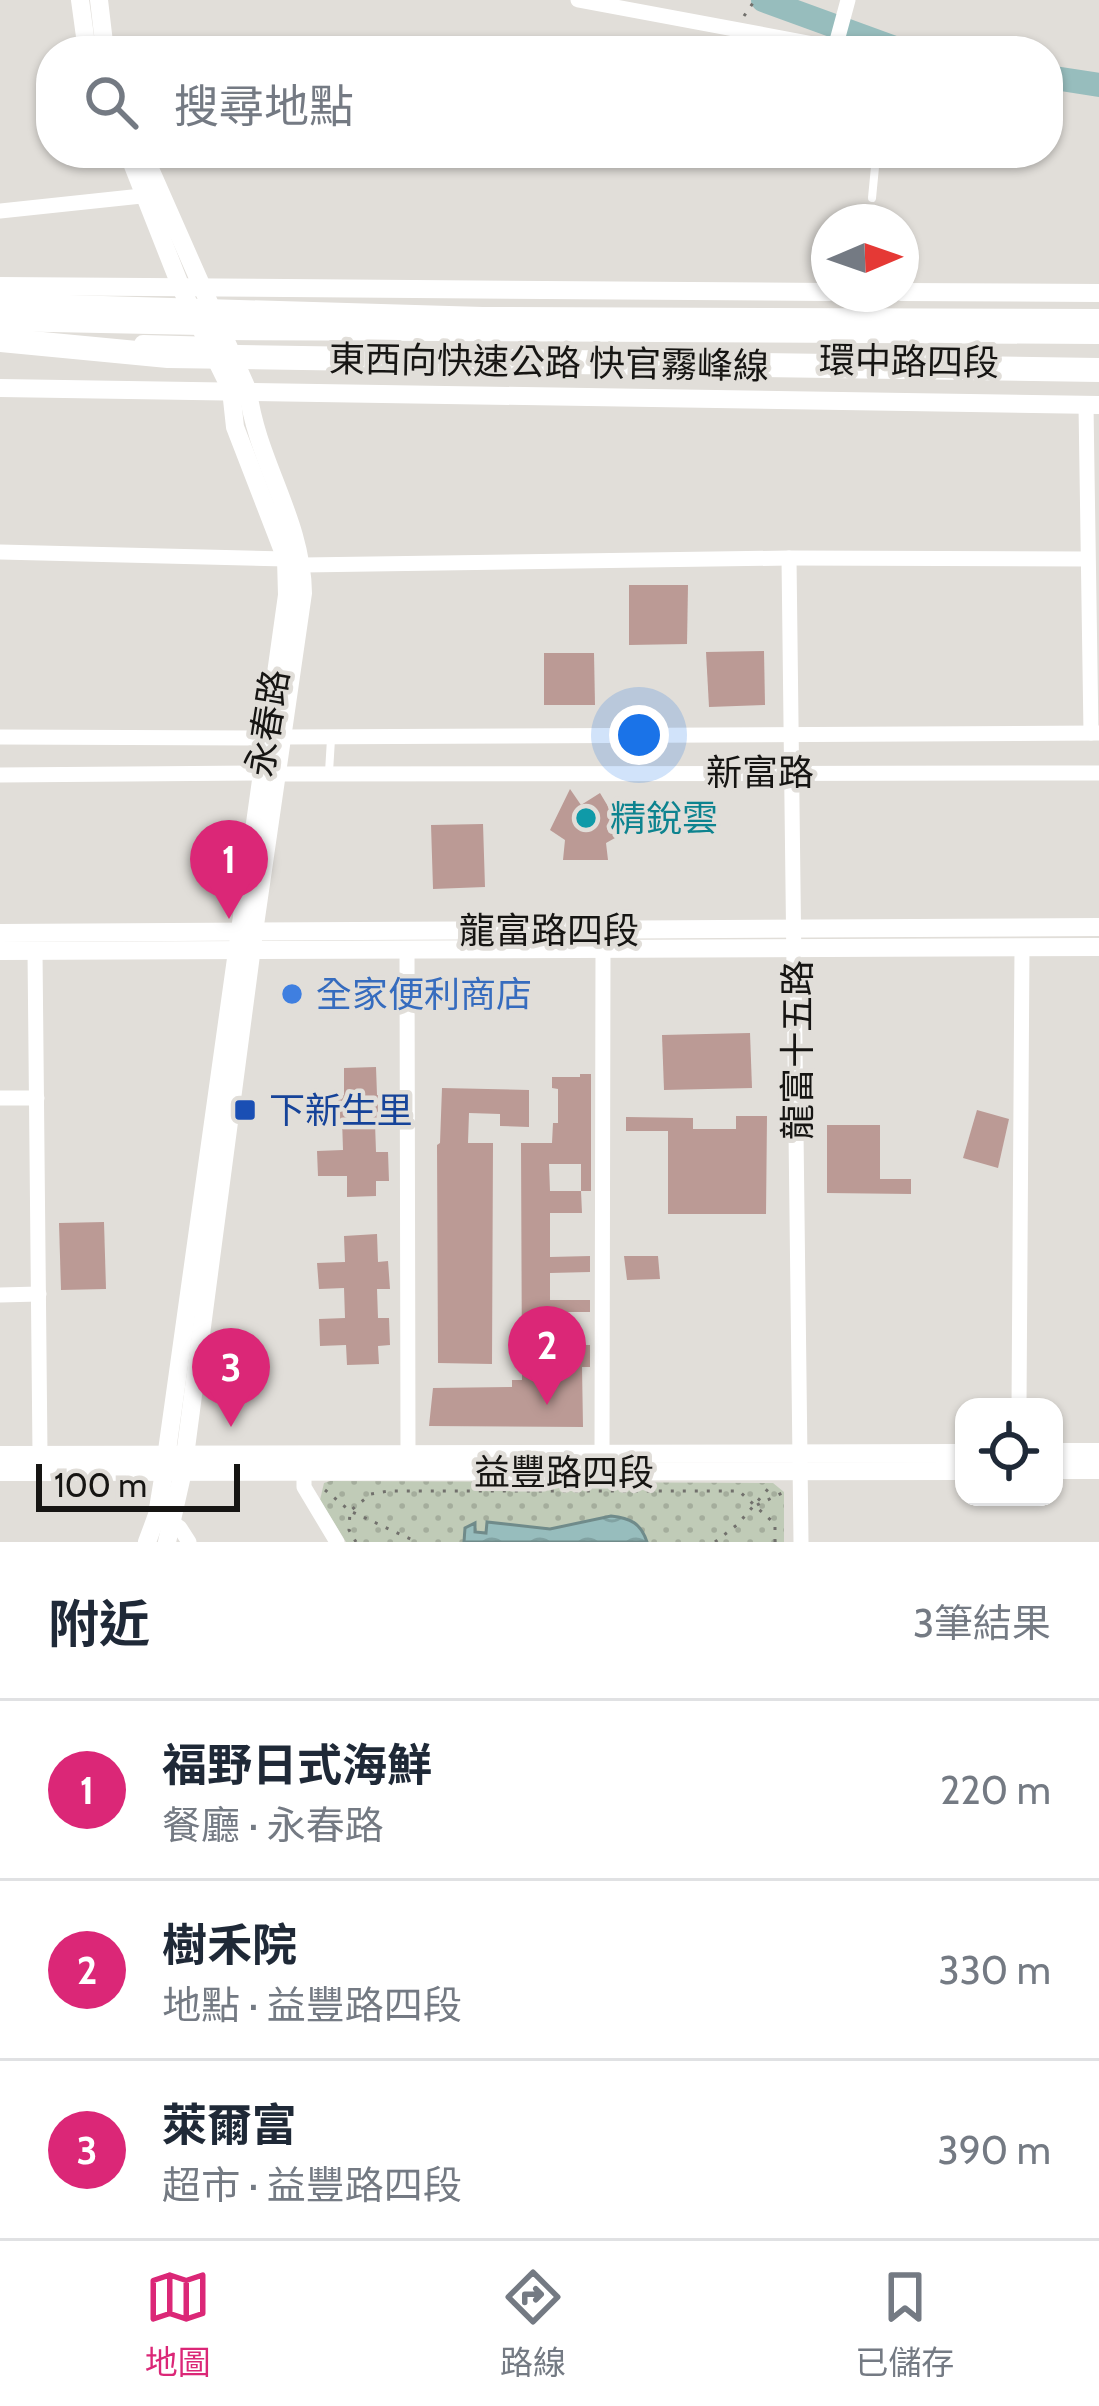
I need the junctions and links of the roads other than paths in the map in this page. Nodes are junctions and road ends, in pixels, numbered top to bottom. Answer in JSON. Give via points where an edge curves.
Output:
{"nodes":[{"id":1,"x":80,"y":0,"type":"edge"},
{"id":2,"x":99,"y":0,"type":"edge"},
{"id":3,"x":578,"y":0,"type":"edge"},
{"id":4,"x":848,"y":0,"type":"edge"},
{"id":5,"x":86,"y":36,"type":"edge"},
{"id":6,"x":103,"y":36,"type":"edge"},
{"id":7,"x":783,"y":36,"type":"edge"},
{"id":8,"x":842,"y":36,"type":"edge"},
{"id":9,"x":137,"y":168,"type":"edge"},
{"id":10,"x":147,"y":168,"type":"edge"},
{"id":11,"x":875,"y":168,"type":"edge"},
{"id":12,"x":153,"y":195,"type":"junction"},
{"id":13,"x":872,"y":198,"type":"dead end"},
{"id":14,"x":0,"y":212,"type":"edge"},
{"id":15,"x":0,"y":274,"type":"edge"},
{"id":16,"x":62,"y":285,"type":"junction"},
{"id":17,"x":0,"y":286,"type":"edge"},
{"id":18,"x":192,"y":289,"type":"junction"},
{"id":19,"x":811,"y":292,"type":"edge"},
{"id":20,"x":919,"y":292,"type":"edge"},
{"id":21,"x":1099,"y":293,"type":"edge"},
{"id":22,"x":0,"y":305,"type":"edge"},
{"id":23,"x":1099,"y":321,"type":"edge"},
{"id":24,"x":0,"y":322,"type":"edge"},
{"id":25,"x":1099,"y":335,"type":"edge"},
{"id":26,"x":215,"y":338,"type":"junction"},
{"id":27,"x":0,"y":342,"type":"edge"},
{"id":28,"x":1099,"y":367,"type":"edge"},
{"id":29,"x":0,"y":388,"type":"edge"},
{"id":30,"x":239,"y":390,"type":"junction"},
{"id":31,"x":1093,"y":405,"type":"edge"},
{"id":32,"x":0,"y":552,"type":"edge"},
{"id":33,"x":789,"y":558,"type":"junction"},
{"id":34,"x":1087,"y":559,"type":"junction"},
{"id":35,"x":294,"y":562,"type":"junction"},
{"id":36,"x":1095,"y":734,"type":"edge"},
{"id":37,"x":0,"y":737,"type":"edge"},
{"id":38,"x":331,"y":737,"type":"junction"},
{"id":39,"x":792,"y":737,"type":"junction"},
{"id":40,"x":273,"y":738,"type":"junction"},
{"id":41,"x":793,"y":772,"type":"junction"},
{"id":42,"x":1099,"y":772,"type":"edge"},
{"id":43,"x":268,"y":773,"type":"junction"},
{"id":44,"x":329,"y":773,"type":"junction"},
{"id":45,"x":0,"y":776,"type":"edge"},
{"id":46,"x":1099,"y":927,"type":"edge"},
{"id":47,"x":0,"y":933,"type":"edge"},
{"id":48,"x":796,"y":938,"type":"junction"},
{"id":49,"x":244,"y":941,"type":"junction"},
{"id":50,"x":1022,"y":947,"type":"junction"},
{"id":51,"x":1099,"y":947,"type":"edge"},
{"id":52,"x":604,"y":949,"type":"junction"},
{"id":53,"x":35,"y":950,"type":"junction"},
{"id":54,"x":407,"y":950,"type":"junction"},
{"id":55,"x":0,"y":951,"type":"edge"},
{"id":56,"x":0,"y":1098,"type":"edge"},
{"id":57,"x":37,"y":1098,"type":"junction"},
{"id":58,"x":39,"y":1294,"type":"junction"},
{"id":59,"x":0,"y":1295,"type":"edge"},
{"id":60,"x":1019,"y":1398,"type":"edge"},
{"id":61,"x":1099,"y":1452,"type":"edge"},
{"id":62,"x":602,"y":1453,"type":"junction"},
{"id":63,"x":1063,"y":1453,"type":"edge"},
{"id":64,"x":40,"y":1454,"type":"junction"},
{"id":65,"x":408,"y":1454,"type":"junction"},
{"id":66,"x":955,"y":1454,"type":"edge"},
{"id":67,"x":0,"y":1455,"type":"edge"},
{"id":68,"x":175,"y":1463,"type":"junction"},
{"id":69,"x":800,"y":1463,"type":"junction"},
{"id":70,"x":1063,"y":1470,"type":"edge"},
{"id":71,"x":1099,"y":1470,"type":"edge"},
{"id":72,"x":0,"y":1472,"type":"edge"},
{"id":73,"x":955,"y":1472,"type":"edge"},
{"id":74,"x":311,"y":1479,"type":"junction"},
{"id":75,"x":166,"y":1519,"type":"junction"},
{"id":76,"x":147,"y":1542,"type":"edge"},
{"id":77,"x":166,"y":1542,"type":"edge"},
{"id":78,"x":189,"y":1542,"type":"edge"},
{"id":79,"x":337,"y":1542,"type":"edge"},
{"id":80,"x":801,"y":1542,"type":"edge"}],
"edges":[{"from":1,"to":5,"type":"street"},
{"from":2,"to":6,"type":"street"},
{"from":3,"to":7,"type":"street"},
{"from":4,"to":8,"type":"street"},
{"from":9,"to":12,"type":"street","name":"永春路"},
{"from":10,"to":12,"type":"street","name":"永春路"},
{"from":11,"to":13,"type":"lane"},
{"from":12,"to":14,"type":"street"},
{"from":12,"to":18,"type":"street","name":"永春路"},
{"from":15,"to":16,"type":"street","name":"環中路四段"},
{"from":16,"to":17,"type":"street","name":"環中路四段"},
{"from":16,"to":18,"type":"street","name":"環中路四段"},
{"from":18,"to":19,"type":"street","name":"環中路四段"},
{"from":18,"to":26,"type":"street","name":"永春路"},
{"from":20,"to":21,"type":"street","name":"環中路四段"},
{"from":22,"to":23,"type":"highway","name":"東西向快速公路 快官霧峰線","via":[[461,319]]},
{"from":24,"to":26,"type":"street","name":"環中路四段"},
{"from":25,"to":26,"type":"street","name":"環中路四段"},
{"from":26,"to":27,"type":"street","name":"環中路四段"},
{"from":26,"to":28,"type":"street","name":"環中路四段"},
{"from":26,"to":30,"type":"street","name":"永春路"},
{"from":27,"to":28,"type":"highway","name":"東西向快速公路 快官霧峰線","via":[[168,356]]},
{"from":29,"to":30,"type":"street","name":"環中路四段"},
{"from":30,"to":31,"type":"street","name":"環中路四段"},
{"from":30,"to":35,"type":"street","name":"永春路","via":[[301,548]]},
{"from":31,"to":34,"type":"street"},
{"from":32,"to":35,"type":"street"},
{"from":33,"to":34,"type":"street"},
{"from":33,"to":35,"type":"street"},
{"from":33,"to":39,"type":"street","name":"龍富十五路"},
{"from":34,"to":36,"type":"street"},
{"from":35,"to":40,"type":"street","name":"永春路","via":[[303,592]]},
{"from":36,"to":39,"type":"street","name":"新富路"},
{"from":37,"to":40,"type":"street","name":"新富路"},
{"from":38,"to":39,"type":"street","name":"新富路"},
{"from":38,"to":40,"type":"street","name":"新富路"},
{"from":38,"to":44,"type":"lane"},
{"from":39,"to":41,"type":"street","name":"龍富十五路"},
{"from":40,"to":43,"type":"street","name":"永春路"},
{"from":41,"to":42,"type":"street","name":"新富路"},
{"from":41,"to":44,"type":"street","name":"新富路"},
{"from":41,"to":48,"type":"street","name":"龍富十五路"},
{"from":43,"to":44,"type":"street","name":"新富路"},
{"from":43,"to":45,"type":"street","name":"新富路"},
{"from":43,"to":49,"type":"street","name":"永春路"},
{"from":46,"to":48,"type":"street","name":"龍富路四段"},
{"from":47,"to":49,"type":"street","name":"龍富路四段"},
{"from":48,"to":49,"type":"street","name":"龍富路四段"},
{"from":48,"to":50,"type":"street","name":"龍富路四段"},
{"from":48,"to":52,"type":"street","name":"龍富路四段"},
{"from":48,"to":69,"type":"street","name":"龍富十五路"},
{"from":49,"to":53,"type":"street","name":"龍富路四段"},
{"from":49,"to":54,"type":"street","name":"龍富路四段"},
{"from":49,"to":68,"type":"street","name":"永春路"},
{"from":50,"to":51,"type":"street","name":"龍富路四段"},
{"from":50,"to":60,"type":"street"},
{"from":52,"to":54,"type":"street","name":"龍富路四段"},
{"from":52,"to":62,"type":"street"},
{"from":53,"to":55,"type":"street","name":"龍富路四段"},
{"from":53,"to":57,"type":"street"},
{"from":54,"to":65,"type":"street"},
{"from":56,"to":57,"type":"street"},
{"from":57,"to":58,"type":"street"},
{"from":58,"to":59,"type":"street"},
{"from":58,"to":64,"type":"street"},
{"from":61,"to":63,"type":"street"},
{"from":62,"to":65,"type":"street","name":"益豐路四段"},
{"from":62,"to":69,"type":"street","name":"益豐路四段"},
{"from":64,"to":67,"type":"street"},
{"from":64,"to":68,"type":"street"},
{"from":65,"to":68,"type":"street","name":"益豐路四段"},
{"from":66,"to":69,"type":"street","name":"益豐路四段"},
{"from":68,"to":72,"type":"street"},
{"from":68,"to":74,"type":"street","name":"益豐路四段"},
{"from":68,"to":75,"type":"street","name":"永春路"},
{"from":69,"to":73,"type":"street","name":"益豐路四段"},
{"from":69,"to":74,"type":"street","name":"益豐路四段"},
{"from":69,"to":80,"type":"street","name":"龍富十五路"},
{"from":70,"to":71,"type":"street"},
{"from":74,"to":79,"type":"street","via":[[304,1487]]},
{"from":75,"to":76,"type":"street"},
{"from":75,"to":77,"type":"street"},
{"from":75,"to":78,"type":"street"}]}
